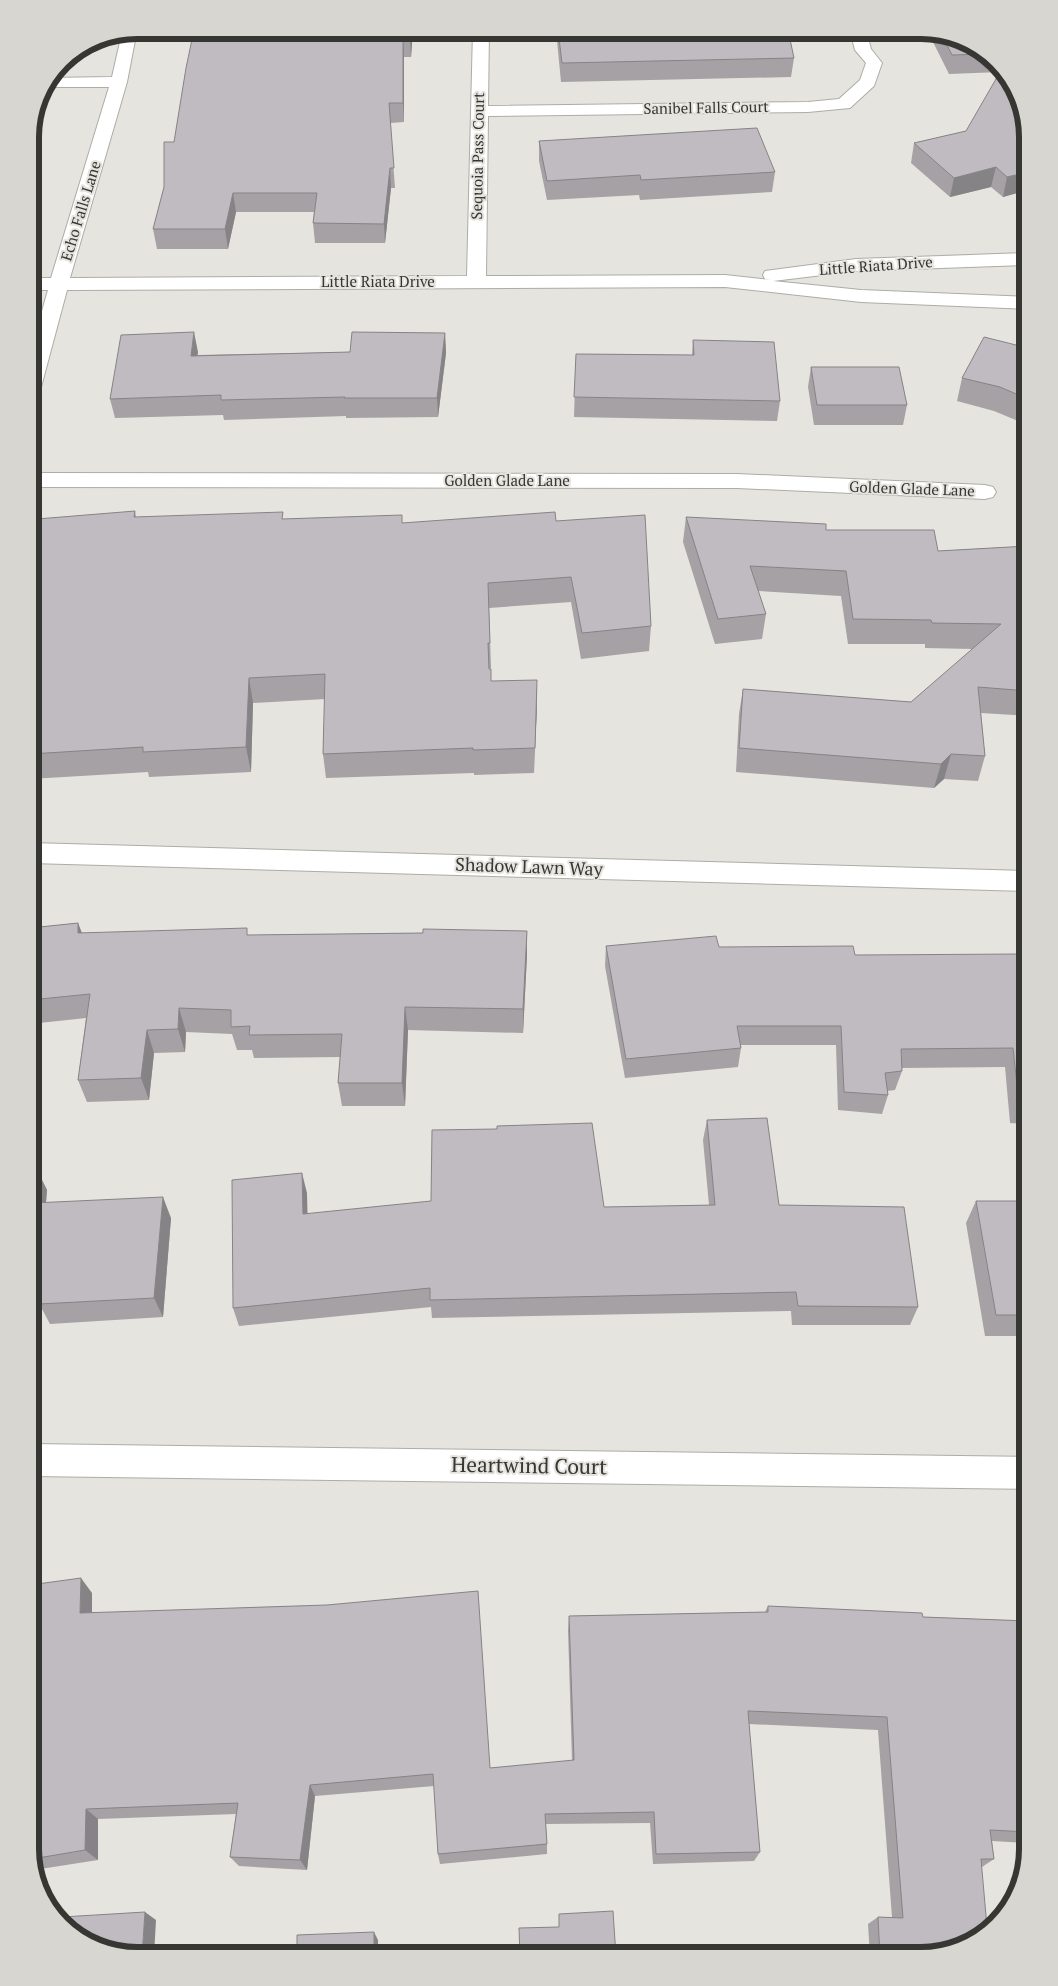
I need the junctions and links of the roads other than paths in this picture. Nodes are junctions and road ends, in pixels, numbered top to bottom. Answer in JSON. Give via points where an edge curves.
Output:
{"nodes":[{"id":1,"x":481,"y":39,"type":"edge"},
{"id":2,"x":860,"y":39,"type":"edge"},
{"id":3,"x":128,"y":40,"type":"edge"},
{"id":4,"x":120,"y":82,"type":"junction"},
{"id":5,"x":55,"y":83,"type":"edge"},
{"id":6,"x":478,"y":111,"type":"junction"},
{"id":7,"x":1019,"y":259,"type":"edge"},
{"id":8,"x":726,"y":281,"type":"junction"},
{"id":9,"x":476,"y":282,"type":"junction"},
{"id":10,"x":60,"y":283,"type":"junction"},
{"id":11,"x":39,"y":284,"type":"edge"},
{"id":12,"x":1019,"y":303,"type":"edge"},
{"id":13,"x":39,"y":359,"type":"edge"},
{"id":14,"x":39,"y":480,"type":"edge"},
{"id":15,"x":985,"y":492,"type":"dead end"},
{"id":16,"x":39,"y":853,"type":"edge"},
{"id":17,"x":1019,"y":881,"type":"edge"},
{"id":18,"x":39,"y":1460,"type":"edge"},
{"id":19,"x":1019,"y":1472,"type":"edge"}],
"edges":[{"from":1,"to":6,"type":"street","name":"Sequoia Pass Court"},
{"from":2,"to":6,"type":"street","name":"Sanibel Falls Court","via":[[863,50],[874,63],[868,82],[844,104]]},
{"from":3,"to":4,"type":"street","name":"Echo Falls Lane"},
{"from":4,"to":5,"type":"street"},
{"from":4,"to":10,"type":"street","name":"Echo Falls Lane"},
{"from":6,"to":9,"type":"street","name":"Sequoia Pass Court"},
{"from":7,"to":8,"type":"street","name":"Little Riata Drive","via":[[856,265]]},
{"from":8,"to":9,"type":"street","name":"Little Riata Drive"},
{"from":8,"to":12,"type":"street","name":"Little Riata Drive","via":[[861,296]]},
{"from":9,"to":10,"type":"street","name":"Little Riata Drive"},
{"from":10,"to":11,"type":"street","name":"Little Riata Drive"},
{"from":10,"to":13,"type":"street","name":"Echo Falls Lane"},
{"from":14,"to":15,"type":"street","name":"Golden Glade Lane","via":[[737,481]]},
{"from":16,"to":17,"type":"street","name":"Shadow Lawn Way"},
{"from":18,"to":19,"type":"street","name":"Heartwind Court"}]}
